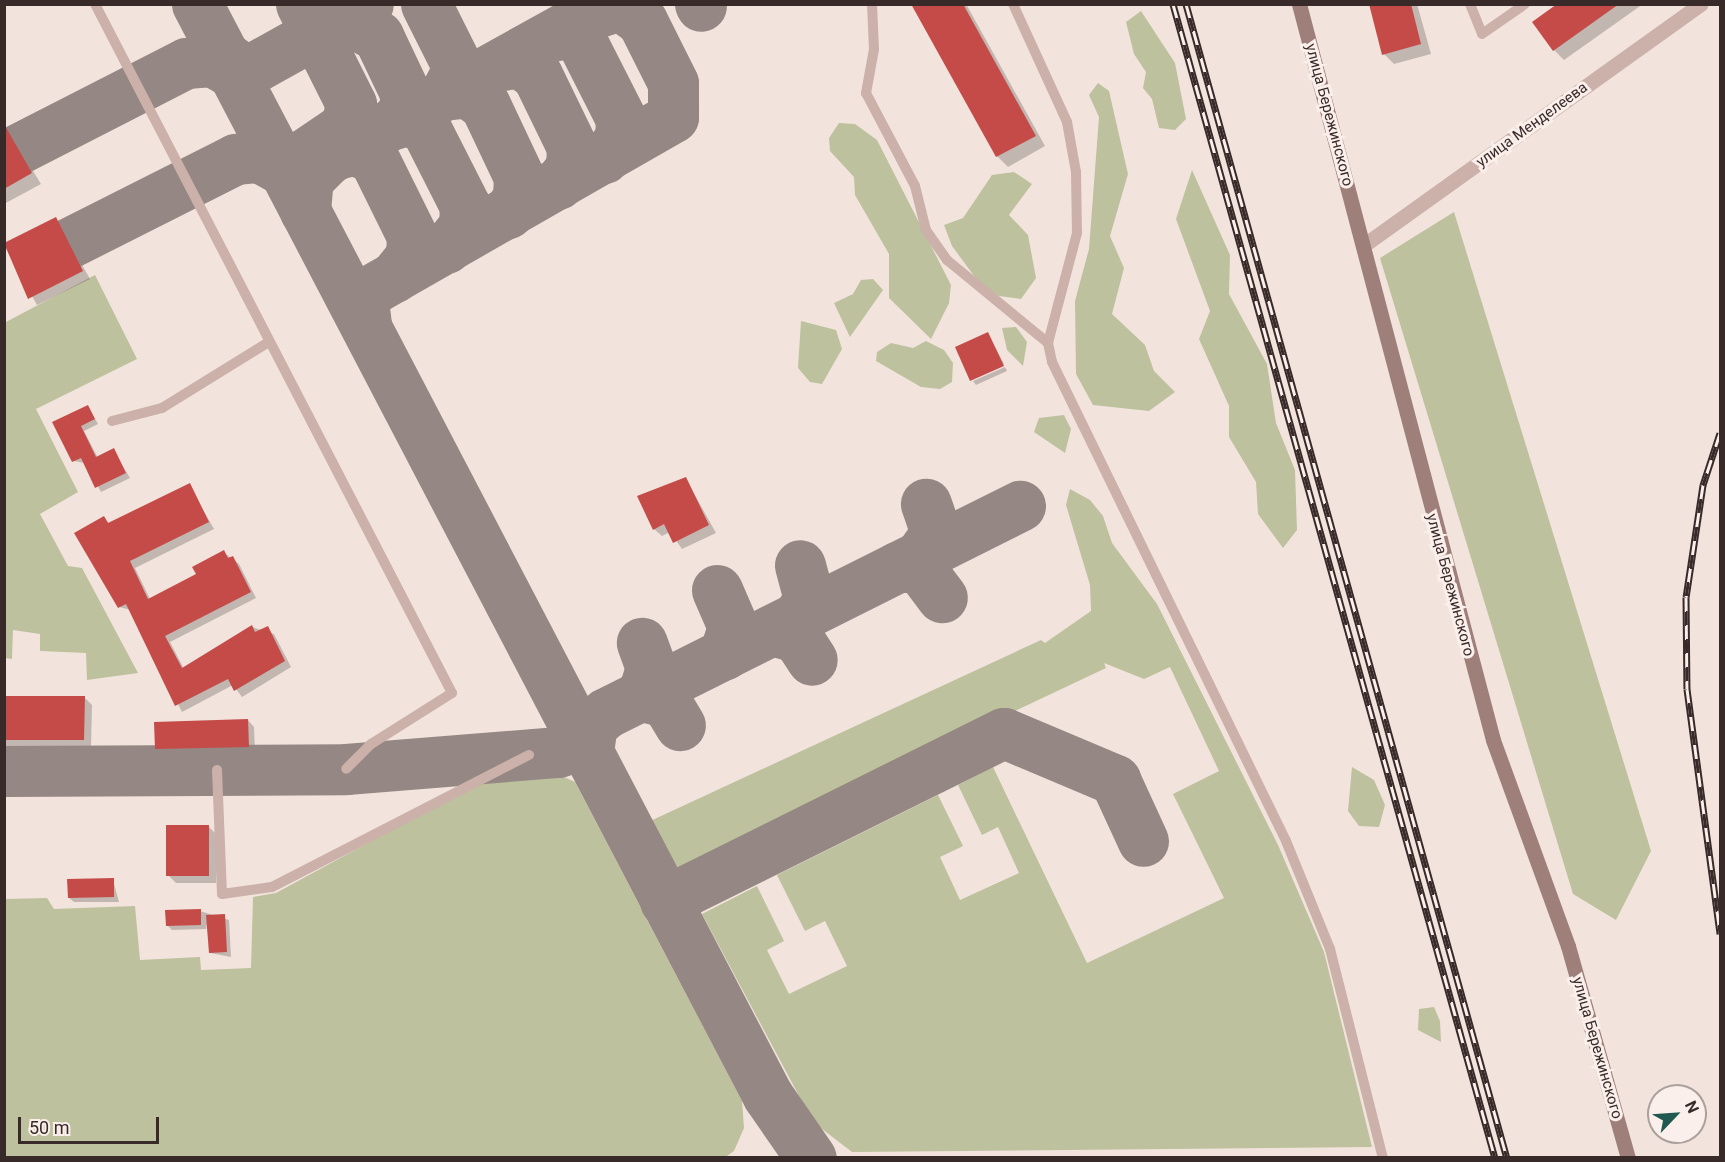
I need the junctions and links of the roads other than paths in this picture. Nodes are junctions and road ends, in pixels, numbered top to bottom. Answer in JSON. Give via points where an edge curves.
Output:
{"nodes":[{"id":1,"x":95,"y":4,"type":"edge"},
{"id":2,"x":872,"y":4,"type":"edge"},
{"id":3,"x":1012,"y":4,"type":"edge"},
{"id":4,"x":1299,"y":4,"type":"edge"},
{"id":5,"x":1470,"y":4,"type":"edge"},
{"id":6,"x":1525,"y":4,"type":"edge"},
{"id":7,"x":1701,"y":4,"type":"edge"},
{"id":8,"x":1364,"y":245,"type":"junction"},
{"id":9,"x":269,"y":342,"type":"junction"},
{"id":10,"x":1048,"y":342,"type":"junction"},
{"id":11,"x":112,"y":422,"type":"dead end"},
{"id":12,"x":529,"y":755,"type":"dead end"},
{"id":13,"x":346,"y":769,"type":"dead end"},
{"id":14,"x":217,"y":770,"type":"dead end"},
{"id":15,"x":1383,"y":1158,"type":"edge"},
{"id":16,"x":1628,"y":1158,"type":"edge"}],
"edges":[{"from":1,"to":9,"type":"lane"},
{"from":2,"to":10,"type":"lane","via":[[874,49],[866,93],[915,186],[926,230],[947,260]]},
{"from":3,"to":10,"type":"lane","via":[[1067,122],[1076,172],[1077,233]]},
{"from":4,"to":8,"type":"main road","name":"улица Бережинского"},
{"from":5,"to":6,"type":"lane","via":[[1482,34]]},
{"from":7,"to":8,"type":"street","name":"улица Менделеева"},
{"from":8,"to":16,"type":"main road","name":"улица Бережинского","via":[[1496,751],[1568,946]]},
{"from":9,"to":11,"type":"lane","via":[[162,408]]},
{"from":9,"to":13,"type":"lane","via":[[452,693],[371,744]]},
{"from":10,"to":15,"type":"lane","via":[[1052,362],[1286,841],[1330,949]]},
{"from":12,"to":14,"type":"lane","via":[[272,886],[222,894]]}]}
